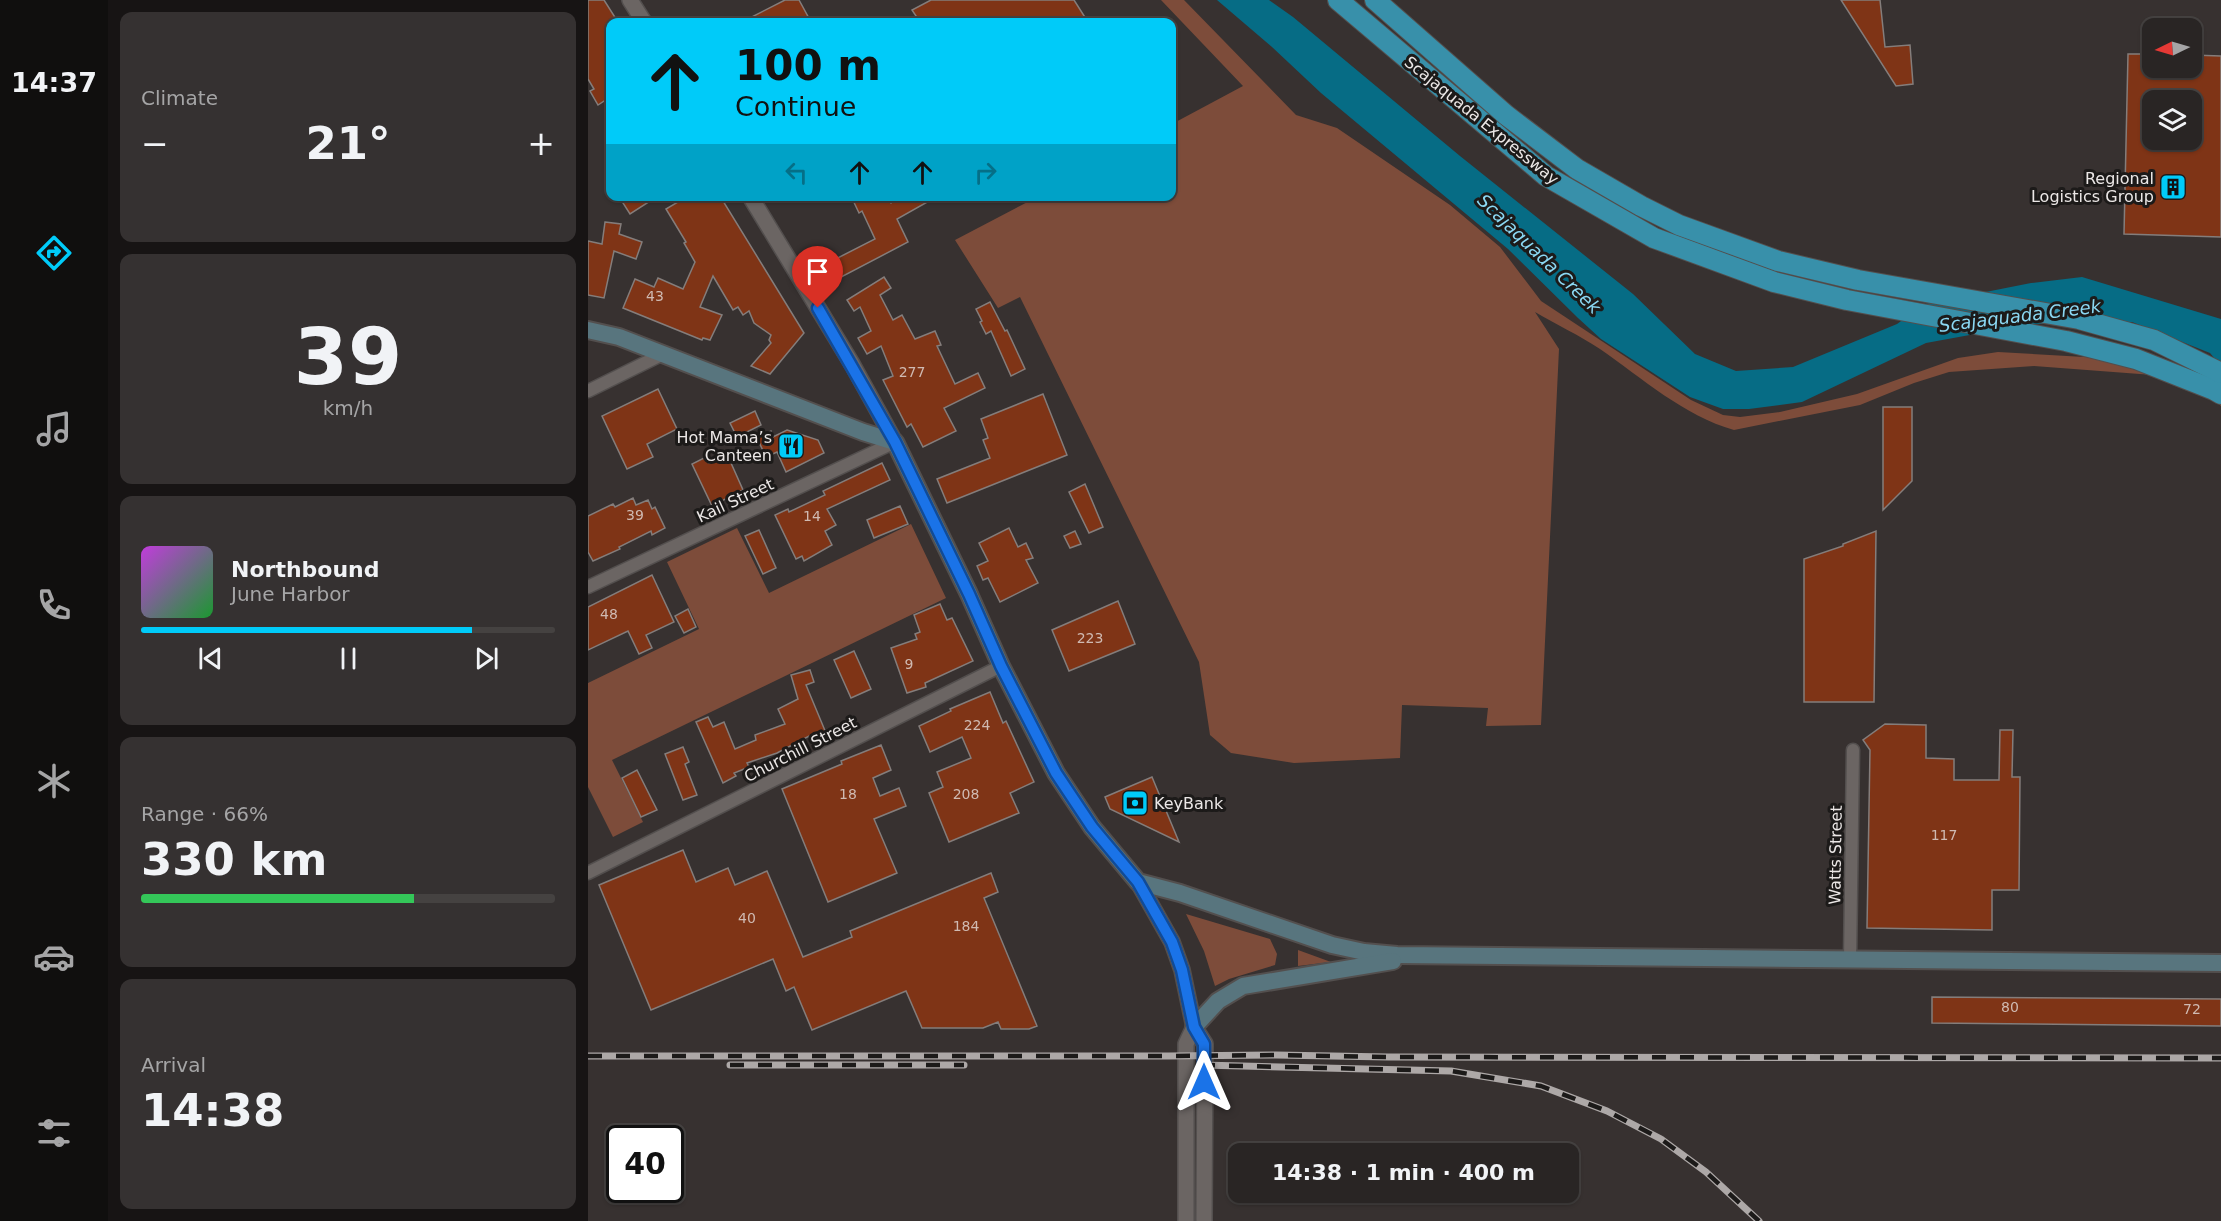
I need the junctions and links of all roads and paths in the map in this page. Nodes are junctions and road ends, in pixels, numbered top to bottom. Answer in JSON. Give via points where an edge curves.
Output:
{"nodes":[{"id":1,"x":630,"y":0,"type":"edge"},
{"id":2,"x":1338,"y":0,"type":"edge"},
{"id":3,"x":1374,"y":0,"type":"edge"},
{"id":4,"x":641,"y":18,"type":"edge"},
{"id":5,"x":753,"y":201,"type":"edge"},
{"id":6,"x":588,"y":330,"type":"edge"},
{"id":7,"x":663,"y":354,"type":"junction"},
{"id":8,"x":2221,"y":373,"type":"edge"},
{"id":9,"x":588,"y":391,"type":"edge"},
{"id":10,"x":2221,"y":394,"type":"edge"},
{"id":11,"x":895,"y":442,"type":"junction"},
{"id":12,"x":588,"y":587,"type":"edge"},
{"id":13,"x":1001,"y":666,"type":"junction"},
{"id":14,"x":1853,"y":750,"type":"dead end"},
{"id":15,"x":588,"y":873,"type":"edge"},
{"id":16,"x":1138,"y":882,"type":"junction"},
{"id":17,"x":1418,"y":957,"type":"junction"},
{"id":18,"x":1850,"y":960,"type":"junction"},
{"id":19,"x":2221,"y":963,"type":"edge"},
{"id":20,"x":1194,"y":1027,"type":"junction"},
{"id":21,"x":1186,"y":1221,"type":"edge"},
{"id":22,"x":1204,"y":1221,"type":"edge"}],
"edges":[{"from":1,"to":4,"type":"street"},
{"from":2,"to":10,"type":"highway","name":"Scajaquada Expressway","via":[[1546,176],[1654,238],[1774,282],[1847,300],[2066,341],[2136,360]]},
{"from":3,"to":8,"type":"highway","name":"Scajaquada Expressway","via":[[1506,115],[1577,170],[1679,225],[1778,261],[1858,280],[2079,319],[2154,340]]},
{"from":5,"to":11,"type":"street"},
{"from":6,"to":7,"type":"main road"},
{"from":7,"to":9,"type":"street"},
{"from":7,"to":11,"type":"main road"},
{"from":11,"to":12,"type":"street","name":"Kail Street"},
{"from":11,"to":13,"type":"main road"},
{"from":13,"to":15,"type":"street","name":"Churchill Street"},
{"from":13,"to":16,"type":"main road","via":[[1074,802]]},
{"from":14,"to":18,"type":"street","name":"Watts Street"},
{"from":16,"to":17,"type":"main road","via":[[1332,945]]},
{"from":16,"to":20,"type":"street","via":[[1172,942]]},
{"from":17,"to":18,"type":"main road"},
{"from":17,"to":20,"type":"main road","via":[[1244,986],[1218,1001]]},
{"from":18,"to":19,"type":"main road"},
{"from":20,"to":21,"type":"street","via":[[1186,1044]]},
{"from":20,"to":22,"type":"street","via":[[1204,1044]]}]}
